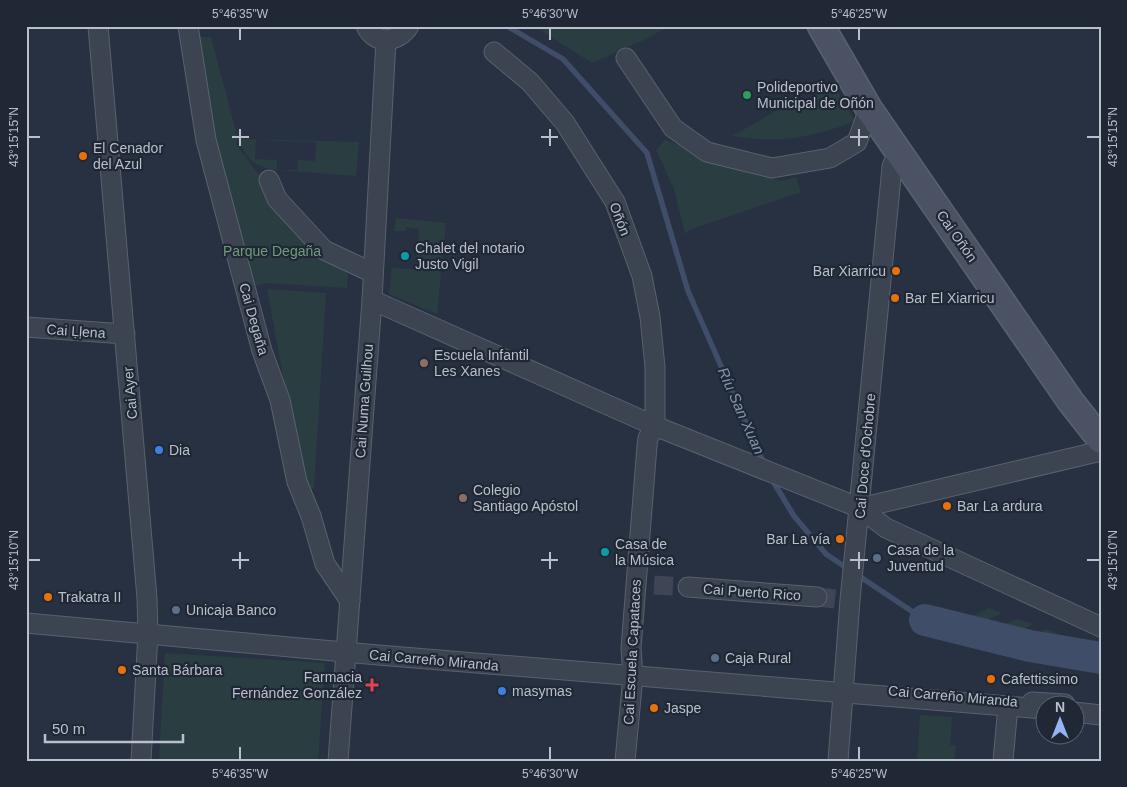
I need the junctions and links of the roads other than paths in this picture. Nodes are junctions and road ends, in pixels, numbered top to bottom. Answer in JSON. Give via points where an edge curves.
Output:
{"nodes":[{"id":1,"x":98,"y":26,"type":"edge"},
{"id":2,"x":188,"y":26,"type":"edge"},
{"id":3,"x":366,"y":26,"type":"edge"},
{"id":4,"x":408,"y":26,"type":"edge"},
{"id":5,"x":821,"y":26,"type":"edge"},
{"id":6,"x":386,"y":40,"type":"junction"},
{"id":7,"x":494,"y":52,"type":"dead end"},
{"id":8,"x":626,"y":58,"type":"dead end"},
{"id":9,"x":869,"y":109,"type":"junction"},
{"id":10,"x":898,"y":152,"type":"junction"},
{"id":11,"x":269,"y":180,"type":"dead end"},
{"id":12,"x":373,"y":274,"type":"junction"},
{"id":13,"x":372,"y":300,"type":"junction"},
{"id":14,"x":26,"y":327,"type":"edge"},
{"id":15,"x":125,"y":334,"type":"junction"},
{"id":16,"x":655,"y":426,"type":"junction"},
{"id":17,"x":1101,"y":440,"type":"edge"},
{"id":18,"x":1101,"y":451,"type":"edge"},
{"id":19,"x":860,"y":508,"type":"junction"},
{"id":20,"x":688,"y":588,"type":"tunnel mouth"},
{"id":21,"x":834,"y":599,"type":"junction"},
{"id":22,"x":350,"y":601,"type":"junction"},
{"id":23,"x":26,"y":623,"type":"edge"},
{"id":24,"x":1101,"y":627,"type":"edge"},
{"id":25,"x":148,"y":633,"type":"junction"},
{"id":26,"x":346,"y":652,"type":"junction"},
{"id":27,"x":633,"y":676,"type":"junction"},
{"id":28,"x":842,"y":692,"type":"junction"},
{"id":29,"x":1034,"y":702,"type":"edge"},
{"id":30,"x":1008,"y":706,"type":"junction"},
{"id":31,"x":1084,"y":706,"type":"edge"},
{"id":32,"x":1101,"y":707,"type":"edge"},
{"id":33,"x":1034,"y":708,"type":"edge"},
{"id":34,"x":1084,"y":713,"type":"edge"},
{"id":35,"x":1101,"y":715,"type":"edge"},
{"id":36,"x":141,"y":761,"type":"edge"},
{"id":37,"x":338,"y":761,"type":"edge"},
{"id":38,"x":625,"y":761,"type":"edge"},
{"id":39,"x":838,"y":761,"type":"edge"},
{"id":40,"x":1003,"y":761,"type":"edge"}],
"edges":[{"from":1,"to":15,"type":"street","name":"Cai Ayer"},
{"from":2,"to":22,"type":"street","name":"Cai Degaña","via":[[206,140],[262,351],[280,400],[297,482],[325,564]]},
{"from":3,"to":6,"type":"street","via":[[372,35]]},
{"from":4,"to":6,"type":"street","via":[[399,37]]},
{"from":5,"to":9,"type":"street","name":"Cai Oñón"},
{"from":6,"to":12,"type":"street","name":"Cai Numa Guilhou"},
{"from":7,"to":16,"type":"street","name":"Oñón","via":[[530,82],[565,123],[615,202],[642,276],[650,317],[655,367]]},
{"from":8,"to":9,"type":"street","via":[[673,128],[707,152],[772,168],[830,158],[857,142]]},
{"from":9,"to":10,"type":"street","name":"Cai Oñón"},
{"from":10,"to":17,"type":"street","name":"Cai Oñón","via":[[1071,402]]},
{"from":10,"to":19,"type":"street","name":"Cai Doce d'Ochobre","via":[[892,166]]},
{"from":11,"to":12,"type":"street","via":[[277,199],[324,250]]},
{"from":12,"to":13,"type":"street","name":"Cai Numa Guilhou"},
{"from":13,"to":16,"type":"street"},
{"from":13,"to":22,"type":"street","name":"Cai Numa Guilhou"},
{"from":14,"to":15,"type":"street","name":"Cai Ḷḷena"},
{"from":15,"to":25,"type":"street","name":"Cai Ayer"},
{"from":16,"to":19,"type":"street"},
{"from":16,"to":27,"type":"street","name":"Cai Escuela Capataces","via":[[648,438],[645,584],[631,648]]},
{"from":18,"to":19,"type":"street"},
{"from":19,"to":21,"type":"street","name":"Cai Doce d'Ochobre","via":[[852,579]]},
{"from":19,"to":24,"type":"street","via":[[886,528]]},
{"from":20,"to":21,"type":"street","name":"Cai Puerto Rico"},
{"from":21,"to":28,"type":"street","name":"Cai Doce d'Ochobre"},
{"from":22,"to":26,"type":"street","name":"Cai Numa Guilhou"},
{"from":23,"to":25,"type":"street","name":"Cai Carreño Miranda"},
{"from":25,"to":26,"type":"street","name":"Cai Carreño Miranda"},
{"from":25,"to":36,"type":"street","name":"Cai Ayer"},
{"from":26,"to":27,"type":"street","name":"Cai Carreño Miranda"},
{"from":26,"to":37,"type":"street","name":"Cai Numa Guilhou"},
{"from":27,"to":28,"type":"street","name":"Cai Carreño Miranda"},
{"from":27,"to":38,"type":"street","name":"Cai Escuela Capataces"},
{"from":28,"to":29,"type":"street","name":"Cai Carreño Miranda","via":[[855,688]]},
{"from":28,"to":30,"type":"street","name":"Cai Carreño Miranda"},
{"from":28,"to":39,"type":"street","name":"Cai Doce d'Ochobre"},
{"from":30,"to":33,"type":"street","name":"Cai Carreño Miranda"},
{"from":30,"to":40,"type":"street"},
{"from":31,"to":32,"type":"street"},
{"from":34,"to":35,"type":"street"}]}
